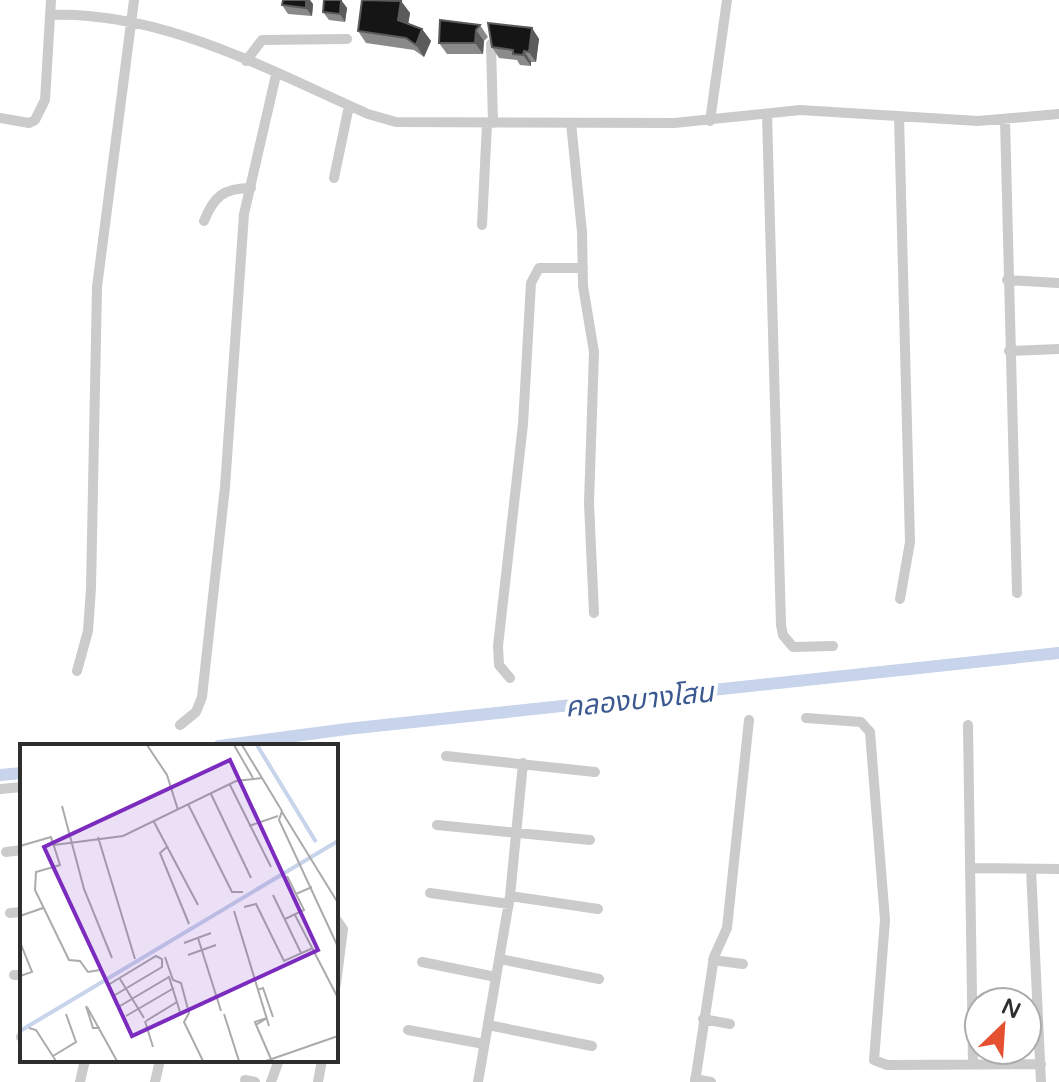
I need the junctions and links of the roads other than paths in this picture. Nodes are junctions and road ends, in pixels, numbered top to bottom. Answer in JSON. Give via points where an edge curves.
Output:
{"nodes":[{"id":1,"x":51,"y":0,"type":"edge"},
{"id":2,"x":134,"y":0,"type":"edge"},
{"id":3,"x":727,"y":0,"type":"edge"},
{"id":4,"x":50,"y":15,"type":"junction"},
{"id":5,"x":131,"y":23,"type":"junction"},
{"id":6,"x":347,"y":39,"type":"dead end"},
{"id":7,"x":491,"y":44,"type":"edge"},
{"id":8,"x":246,"y":61,"type":"junction"},
{"id":9,"x":276,"y":75,"type":"junction"},
{"id":10,"x":349,"y":106,"type":"junction"},
{"id":11,"x":767,"y":114,"type":"junction"},
{"id":12,"x":1059,"y":114,"type":"edge"},
{"id":13,"x":899,"y":116,"type":"junction"},
{"id":14,"x":0,"y":118,"type":"edge"},
{"id":15,"x":1005,"y":119,"type":"junction"},
{"id":16,"x":710,"y":121,"type":"junction"},
{"id":17,"x":490,"y":123,"type":"junction"},
{"id":18,"x":571,"y":123,"type":"junction"},
{"id":19,"x":334,"y":178,"type":"dead end"},
{"id":20,"x":251,"y":188,"type":"junction"},
{"id":21,"x":204,"y":221,"type":"dead end"},
{"id":22,"x":482,"y":225,"type":"dead end"},
{"id":23,"x":583,"y":268,"type":"junction"},
{"id":24,"x":1007,"y":280,"type":"junction"},
{"id":25,"x":1058,"y":283,"type":"edge"},
{"id":26,"x":1059,"y":349,"type":"edge"},
{"id":27,"x":1009,"y":351,"type":"junction"},
{"id":28,"x":1017,"y":593,"type":"dead end"},
{"id":29,"x":900,"y":599,"type":"dead end"},
{"id":30,"x":594,"y":613,"type":"dead end"},
{"id":31,"x":833,"y":646,"type":"dead end"},
{"id":32,"x":77,"y":671,"type":"dead end"},
{"id":33,"x":510,"y":678,"type":"dead end"},
{"id":34,"x":806,"y":718,"type":"dead end"},
{"id":35,"x":749,"y":720,"type":"dead end"},
{"id":36,"x":180,"y":725,"type":"dead end"},
{"id":37,"x":968,"y":725,"type":"dead end"},
{"id":38,"x":446,"y":756,"type":"dead end"},
{"id":39,"x":523,"y":763,"type":"junction"},
{"id":40,"x":595,"y":772,"type":"dead end"},
{"id":41,"x":20,"y":787,"type":"edge"},
{"id":42,"x":0,"y":789,"type":"edge"},
{"id":43,"x":437,"y":825,"type":"dead end"},
{"id":44,"x":516,"y":832,"type":"junction"},
{"id":45,"x":590,"y":840,"type":"dead end"},
{"id":46,"x":20,"y":850,"type":"edge"},
{"id":47,"x":6,"y":852,"type":"dead end"},
{"id":48,"x":972,"y":868,"type":"junction"},
{"id":49,"x":1031,"y":869,"type":"junction"},
{"id":50,"x":1059,"y":869,"type":"edge"},
{"id":51,"x":430,"y":893,"type":"dead end"},
{"id":52,"x":510,"y":900,"type":"junction"},
{"id":53,"x":598,"y":909,"type":"dead end"},
{"id":54,"x":338,"y":922,"type":"edge"},
{"id":55,"x":500,"y":959,"type":"junction"},
{"id":56,"x":713,"y":960,"type":"junction"},
{"id":57,"x":422,"y":962,"type":"dead end"},
{"id":58,"x":743,"y":964,"type":"dead end"},
{"id":59,"x":338,"y":968,"type":"edge"},
{"id":60,"x":496,"y":977,"type":"junction"},
{"id":61,"x":599,"y":979,"type":"dead end"},
{"id":62,"x":973,"y":986,"type":"edge"},
{"id":63,"x":1037,"y":986,"type":"edge"},
{"id":64,"x":703,"y":1019,"type":"junction"},
{"id":65,"x":730,"y":1024,"type":"dead end"},
{"id":66,"x":488,"y":1025,"type":"junction"},
{"id":67,"x":408,"y":1030,"type":"dead end"},
{"id":68,"x":484,"y":1044,"type":"junction"},
{"id":69,"x":592,"y":1046,"type":"dead end"},
{"id":70,"x":85,"y":1062,"type":"edge"},
{"id":71,"x":160,"y":1062,"type":"edge"},
{"id":72,"x":278,"y":1062,"type":"edge"},
{"id":73,"x":322,"y":1062,"type":"edge"},
{"id":74,"x":963,"y":1064,"type":"edge"},
{"id":75,"x":695,"y":1081,"type":"edge"},
{"id":76,"x":80,"y":1082,"type":"edge"},
{"id":77,"x":155,"y":1082,"type":"edge"},
{"id":78,"x":271,"y":1082,"type":"edge"},
{"id":79,"x":318,"y":1082,"type":"edge"},
{"id":80,"x":478,"y":1082,"type":"edge"},
{"id":81,"x":711,"y":1082,"type":"edge"}],
"edges":[{"from":1,"to":4,"type":"street"},
{"from":2,"to":5,"type":"street"},
{"from":3,"to":16,"type":"street"},
{"from":4,"to":5,"type":"street"},
{"from":4,"to":14,"type":"street","via":[[42,108],[29,123]]},
{"from":5,"to":8,"type":"street","via":[[187,36]]},
{"from":5,"to":32,"type":"street","via":[[97,287],[91,588],[88,631]]},
{"from":6,"to":8,"type":"street","via":[[262,40]]},
{"from":7,"to":17,"type":"street"},
{"from":8,"to":9,"type":"street"},
{"from":9,"to":10,"type":"street"},
{"from":9,"to":20,"type":"street"},
{"from":10,"to":17,"type":"street","via":[[396,122]]},
{"from":10,"to":19,"type":"street"},
{"from":11,"to":13,"type":"street","via":[[825,110]]},
{"from":11,"to":16,"type":"street"},
{"from":11,"to":31,"type":"street","via":[[781,625],[793,647]]},
{"from":12,"to":15,"type":"street"},
{"from":13,"to":15,"type":"street"},
{"from":13,"to":29,"type":"street","via":[[910,542]]},
{"from":15,"to":24,"type":"street"},
{"from":16,"to":18,"type":"street"},
{"from":17,"to":18,"type":"street"},
{"from":17,"to":22,"type":"street"},
{"from":18,"to":23,"type":"street"},
{"from":20,"to":21,"type":"street","via":[[219,195]]},
{"from":20,"to":36,"type":"street","via":[[244,214],[209,653],[196,712]]},
{"from":23,"to":30,"type":"street","via":[[594,352],[589,503]]},
{"from":23,"to":33,"type":"street","via":[[539,268],[531,283],[523,424],[498,646],[499,665]]},
{"from":24,"to":25,"type":"street"},
{"from":24,"to":27,"type":"street"},
{"from":26,"to":27,"type":"street"},
{"from":27,"to":28,"type":"street"},
{"from":34,"to":74,"type":"street","via":[[861,722],[870,732],[885,920],[874,1060],[887,1065]]},
{"from":35,"to":56,"type":"street","via":[[727,928]]},
{"from":37,"to":48,"type":"street"},
{"from":38,"to":39,"type":"street"},
{"from":39,"to":40,"type":"street"},
{"from":39,"to":44,"type":"street"},
{"from":41,"to":42,"type":"street"},
{"from":43,"to":44,"type":"street"},
{"from":44,"to":45,"type":"street"},
{"from":44,"to":52,"type":"street"},
{"from":46,"to":47,"type":"street"},
{"from":48,"to":49,"type":"street"},
{"from":48,"to":62,"type":"street"},
{"from":49,"to":50,"type":"street"},
{"from":49,"to":63,"type":"street"},
{"from":51,"to":52,"type":"street"},
{"from":52,"to":53,"type":"street"},
{"from":52,"to":55,"type":"street"},
{"from":54,"to":59,"type":"street","via":[[343,929]]},
{"from":55,"to":60,"type":"street"},
{"from":55,"to":61,"type":"street"},
{"from":56,"to":58,"type":"street"},
{"from":56,"to":64,"type":"street"},
{"from":57,"to":60,"type":"street"},
{"from":60,"to":66,"type":"street"},
{"from":64,"to":65,"type":"street"},
{"from":64,"to":75,"type":"street"},
{"from":66,"to":68,"type":"street"},
{"from":66,"to":69,"type":"street"},
{"from":67,"to":68,"type":"street"},
{"from":68,"to":80,"type":"street"},
{"from":70,"to":76,"type":"street"},
{"from":71,"to":77,"type":"street"},
{"from":72,"to":78,"type":"street"},
{"from":73,"to":79,"type":"street"},
{"from":75,"to":81,"type":"street"}]}
